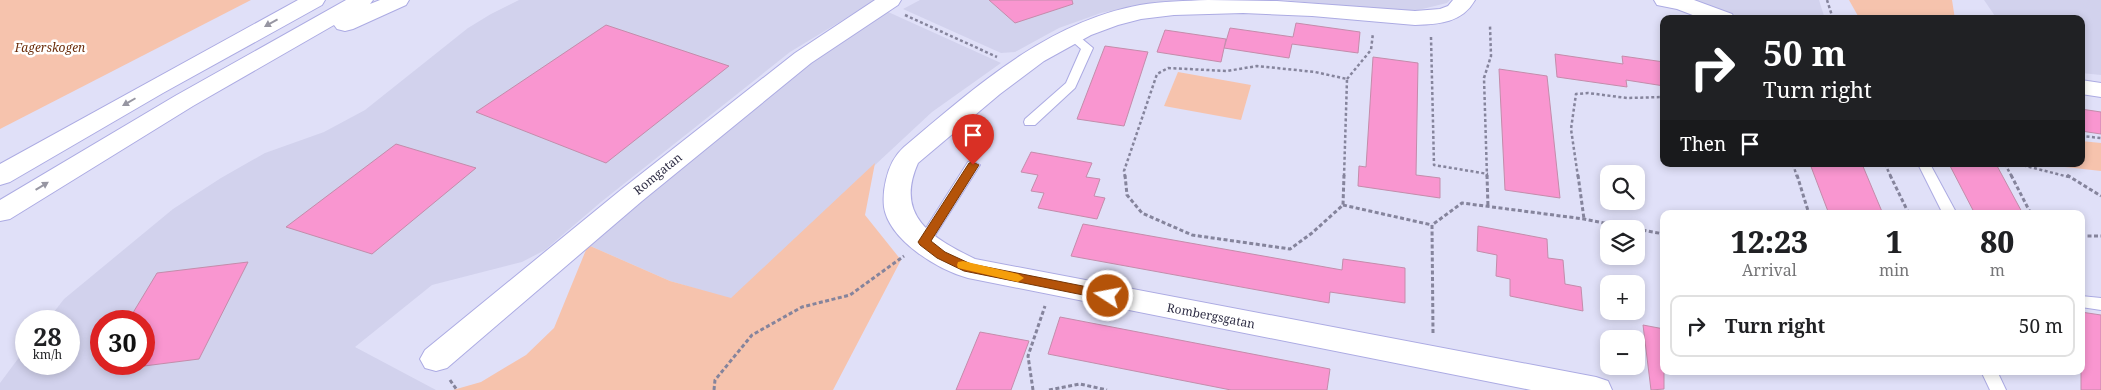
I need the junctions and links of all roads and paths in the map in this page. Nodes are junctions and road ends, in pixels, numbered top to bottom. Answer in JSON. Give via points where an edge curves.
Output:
{"nodes":[{"id":1,"x":314,"y":0,"type":"edge"},
{"id":2,"x":362,"y":0,"type":"edge"},
{"id":3,"x":398,"y":0,"type":"edge"},
{"id":4,"x":1464,"y":0,"type":"edge"},
{"id":5,"x":1665,"y":0,"type":"edge"},
{"id":6,"x":1827,"y":0,"type":"edge"},
{"id":7,"x":894,"y":6,"type":"edge"},
{"id":8,"x":1376,"y":15,"type":"junction"},
{"id":9,"x":1713,"y":15,"type":"edge"},
{"id":10,"x":1832,"y":15,"type":"edge"},
{"id":11,"x":1415,"y":18,"type":"junction"},
{"id":12,"x":1490,"y":26,"type":"dead end"},
{"id":13,"x":1072,"y":35,"type":"junction"},
{"id":14,"x":1018,"y":66,"type":"junction"},
{"id":15,"x":1346,"y":79,"type":"junction"},
{"id":16,"x":2085,"y":88,"type":"edge"},
{"id":17,"x":2101,"y":90,"type":"edge"},
{"id":18,"x":1660,"y":97,"type":"edge"},
{"id":19,"x":184,"y":101,"type":"junction"},
{"id":20,"x":1030,"y":122,"type":"dead end"},
{"id":21,"x":2085,"y":136,"type":"edge"},
{"id":22,"x":2101,"y":138,"type":"edge"},
{"id":23,"x":973,"y":165,"type":"dead end"},
{"id":24,"x":1794,"y":167,"type":"edge"},
{"id":25,"x":1886,"y":167,"type":"edge"},
{"id":26,"x":1926,"y":167,"type":"edge"},
{"id":27,"x":2007,"y":167,"type":"edge"},
{"id":28,"x":2031,"y":167,"type":"edge"},
{"id":29,"x":1488,"y":174,"type":"junction"},
{"id":30,"x":0,"y":176,"type":"edge"},
{"id":31,"x":2101,"y":196,"type":"edge"},
{"id":32,"x":1343,"y":205,"type":"junction"},
{"id":33,"x":1488,"y":207,"type":"junction"},
{"id":34,"x":1808,"y":210,"type":"edge"},
{"id":35,"x":1907,"y":210,"type":"edge"},
{"id":36,"x":1948,"y":210,"type":"edge"},
{"id":37,"x":2030,"y":210,"type":"edge"},
{"id":38,"x":0,"y":212,"type":"edge"},
{"id":39,"x":1584,"y":219,"type":"junction"},
{"id":40,"x":1600,"y":222,"type":"edge"},
{"id":41,"x":1432,"y":225,"type":"junction"},
{"id":42,"x":1645,"y":231,"type":"edge"},
{"id":43,"x":1660,"y":233,"type":"edge"},
{"id":44,"x":2085,"y":236,"type":"edge"},
{"id":45,"x":2101,"y":236,"type":"edge"},
{"id":46,"x":924,"y":242,"type":"junction"},
{"id":47,"x":1052,"y":285,"type":"junction"},
{"id":48,"x":2085,"y":302,"type":"edge"},
{"id":49,"x":2101,"y":304,"type":"edge"},
{"id":50,"x":1433,"y":358,"type":"junction"},
{"id":51,"x":436,"y":359,"type":"dead end"},
{"id":52,"x":1991,"y":375,"type":"edge"},
{"id":53,"x":714,"y":390,"type":"edge"},
{"id":54,"x":1033,"y":390,"type":"edge"},
{"id":55,"x":1049,"y":390,"type":"edge"},
{"id":56,"x":1107,"y":390,"type":"edge"},
{"id":57,"x":1596,"y":390,"type":"edge"},
{"id":58,"x":1998,"y":390,"type":"edge"}],
"edges":[{"from":1,"to":30,"type":"main road","one_way":true},
{"from":2,"to":19,"type":"main road"},
{"from":3,"to":19,"type":"main road"},
{"from":4,"to":11,"type":"main road","via":[[1456,12]]},
{"from":5,"to":9,"type":"main road"},
{"from":6,"to":10,"type":"path"},
{"from":7,"to":14,"type":"path"},
{"from":7,"to":51,"type":"main road","name":"Romgatan","via":[[803,58],[624,201]]},
{"from":8,"to":11,"type":"main road"},
{"from":8,"to":13,"type":"main road","via":[[1222,3],[1140,12],[1102,22]]},
{"from":8,"to":15,"type":"path","via":[[1371,50]]},
{"from":11,"to":29,"type":"path","via":[[1431,33],[1434,165]]},
{"from":12,"to":29,"type":"path","via":[[1492,56],[1484,78]]},
{"from":13,"to":14,"type":"main road"},
{"from":13,"to":20,"type":"lane","via":[[1087,48],[1071,86]]},
{"from":14,"to":46,"type":"main road","name":"Rombergsgatan","via":[[907,160],[897,193],[898,211]]},
{"from":15,"to":32,"type":"path"},
{"from":15,"to":32,"type":"path","via":[[1257,66],[1228,71],[1168,68],[1157,74],[1124,171],[1127,195],[1142,213],[1192,235],[1290,249]]},
{"from":16,"to":17,"type":"main road"},
{"from":18,"to":39,"type":"path","via":[[1576,94],[1571,129]]},
{"from":38,"to":19,"type":"main road","one_way":true},
{"from":21,"to":22,"type":"path"},
{"from":23,"to":46,"type":"lane"},
{"from":24,"to":34,"type":"path"},
{"from":25,"to":35,"type":"path"},
{"from":26,"to":36,"type":"lane"},
{"from":27,"to":37,"type":"path"},
{"from":28,"to":31,"type":"path","via":[[2067,175]]},
{"from":29,"to":33,"type":"path"},
{"from":32,"to":41,"type":"path"},
{"from":33,"to":39,"type":"path"},
{"from":33,"to":41,"type":"path","via":[[1462,203]]},
{"from":39,"to":40,"type":"path"},
{"from":41,"to":50,"type":"path"},
{"from":42,"to":43,"type":"path"},
{"from":44,"to":45,"type":"path"},
{"from":46,"to":47,"type":"main road","name":"Rombergsgatan","via":[[941,255],[968,268]]},
{"from":46,"to":53,"type":"path","via":[[850,295],[802,307],[752,335],[715,380]]},
{"from":47,"to":50,"type":"main road","name":"Rombergsgatan"},
{"from":47,"to":54,"type":"path","via":[[1028,356]]},
{"from":48,"to":49,"type":"lane"},
{"from":50,"to":57,"type":"main road","name":"Rombergsgatan"},
{"from":52,"to":58,"type":"lane"},
{"from":55,"to":56,"type":"path","via":[[1080,384]]}]}
